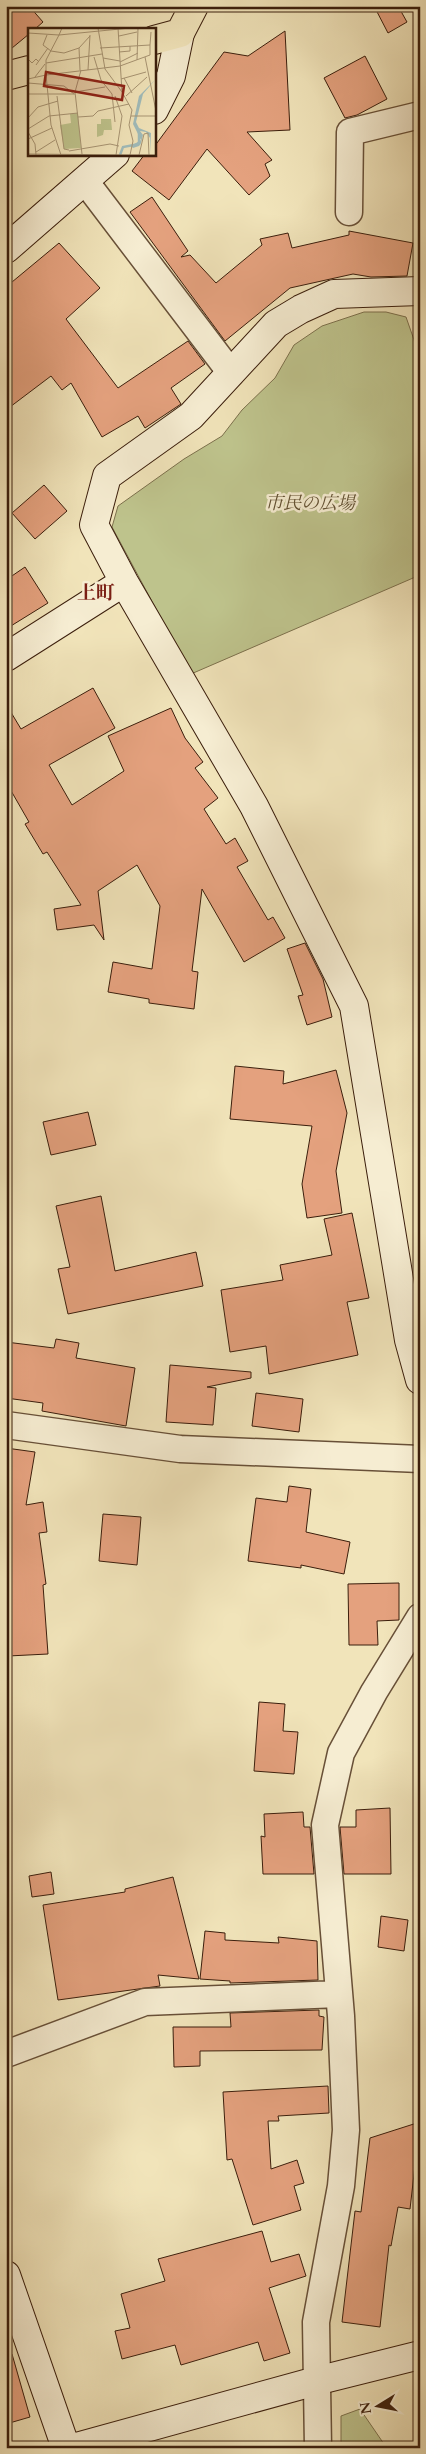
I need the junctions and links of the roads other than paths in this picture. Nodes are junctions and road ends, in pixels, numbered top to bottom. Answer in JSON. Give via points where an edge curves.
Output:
{"nodes":[{"id":1,"x":194,"y":6,"type":"edge"},
{"id":2,"x":167,"y":37,"type":"edge"},
{"id":3,"x":28,"y":70,"type":"edge"},
{"id":4,"x":6,"y":76,"type":"edge"},
{"id":5,"x":155,"y":108,"type":"edge"},
{"id":6,"x":420,"y":115,"type":"edge"},
{"id":7,"x":114,"y":155,"type":"edge"},
{"id":8,"x":85,"y":181,"type":"junction"},
{"id":9,"x":350,"y":212,"type":"dead end"},
{"id":10,"x":6,"y":249,"type":"edge"},
{"id":11,"x":420,"y":291,"type":"edge"},
{"id":12,"x":231,"y":373,"type":"junction"},
{"id":13,"x":124,"y":582,"type":"junction"},
{"id":14,"x":6,"y":658,"type":"edge"},
{"id":15,"x":420,"y":1380,"type":"edge"},
{"id":16,"x":6,"y":1425,"type":"edge"},
{"id":17,"x":420,"y":1459,"type":"edge"},
{"id":18,"x":420,"y":1617,"type":"edge"},
{"id":19,"x":338,"y":1994,"type":"junction"},
{"id":20,"x":6,"y":2054,"type":"edge"},
{"id":21,"x":6,"y":2275,"type":"edge"},
{"id":22,"x":420,"y":2356,"type":"edge"},
{"id":23,"x":316,"y":2381,"type":"junction"},
{"id":24,"x":66,"y":2448,"type":"edge"},
{"id":25,"x":73,"y":2448,"type":"edge"},
{"id":26,"x":318,"y":2448,"type":"edge"}],
"edges":[{"from":1,"to":2,"type":"main road"},
{"from":2,"to":5,"type":"street","via":[[171,76]]},
{"from":3,"to":4,"type":"main road"},
{"from":6,"to":9,"type":"street","via":[[350,132]]},
{"from":7,"to":8,"type":"street"},
{"from":8,"to":10,"type":"street"},
{"from":8,"to":12,"type":"street"},
{"from":11,"to":12,"type":"street","via":[[334,294],[301,308],[276,324]]},
{"from":12,"to":13,"type":"street","via":[[191,416],[108,476],[94,525]]},
{"from":13,"to":14,"type":"street"},
{"from":13,"to":15,"type":"street","via":[[254,806],[354,1006],[409,1340]]},
{"from":16,"to":17,"type":"street","via":[[180,1448]]},
{"from":18,"to":19,"type":"street","via":[[341,1753],[325,1826]]},
{"from":19,"to":20,"type":"street","via":[[145,2002]]},
{"from":19,"to":23,"type":"street","via":[[346,2130],[341,2186],[316,2322]]},
{"from":21,"to":24,"type":"street"},
{"from":22,"to":23,"type":"street"},
{"from":23,"to":25,"type":"street"},
{"from":23,"to":26,"type":"street"}]}
